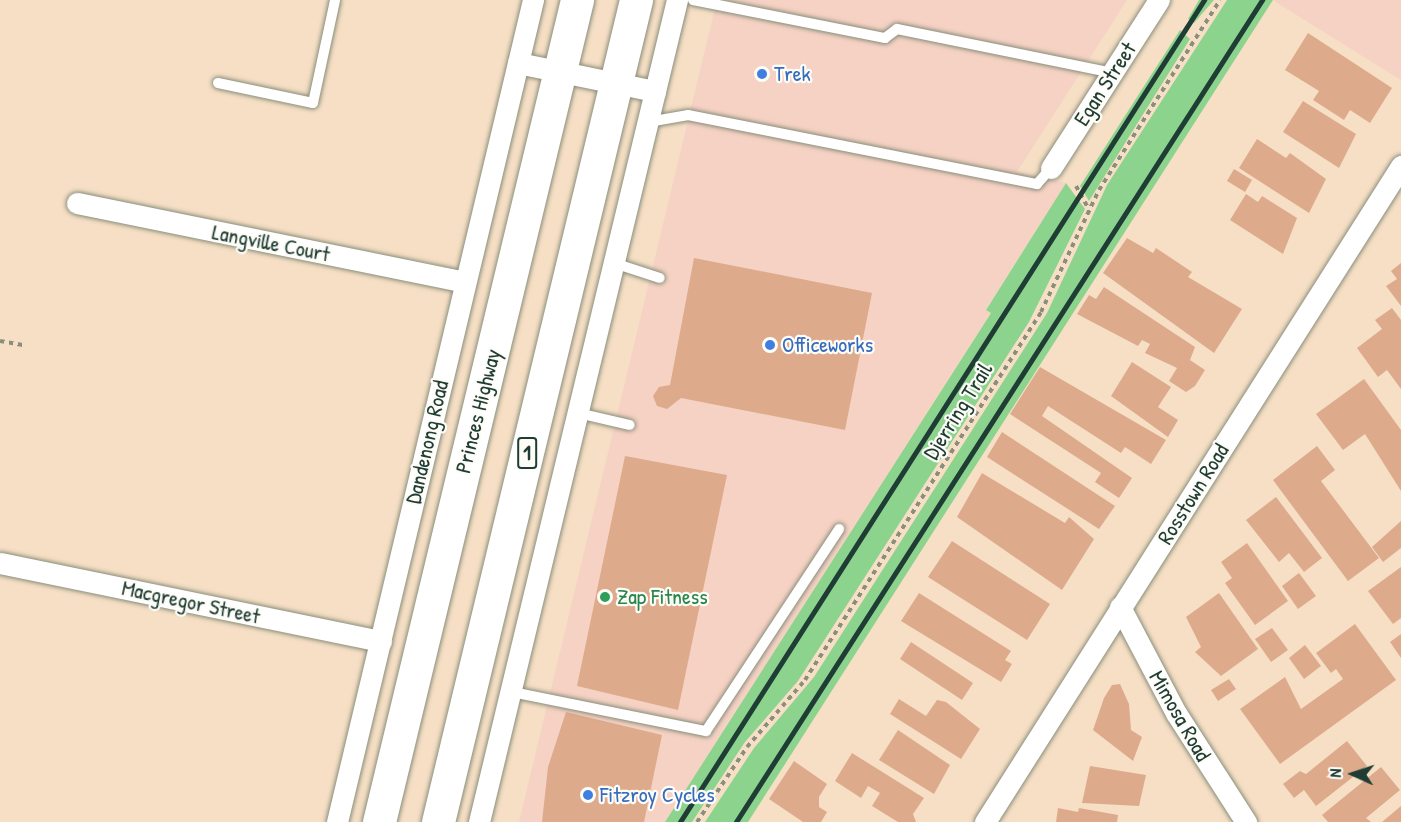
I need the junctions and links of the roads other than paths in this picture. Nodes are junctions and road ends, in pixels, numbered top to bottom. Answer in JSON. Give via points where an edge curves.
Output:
{"nodes":[{"id":1,"x":335,"y":0,"type":"edge"},
{"id":2,"x":533,"y":0,"type":"edge"},
{"id":3,"x":577,"y":0,"type":"edge"},
{"id":4,"x":636,"y":0,"type":"edge"},
{"id":5,"x":677,"y":0,"type":"edge"},
{"id":6,"x":693,"y":0,"type":"edge"},
{"id":7,"x":1159,"y":0,"type":"edge"},
{"id":8,"x":518,"y":63,"type":"junction"},
{"id":9,"x":560,"y":72,"type":"junction"},
{"id":10,"x":1113,"y":72,"type":"junction"},
{"id":11,"x":218,"y":83,"type":"dead end"},
{"id":12,"x":616,"y":83,"type":"junction"},
{"id":13,"x":655,"y":91,"type":"junction"},
{"id":14,"x":648,"y":122,"type":"junction"},
{"id":15,"x":1401,"y":166,"type":"edge"},
{"id":16,"x":1044,"y":176,"type":"joint"},
{"id":17,"x":78,"y":204,"type":"dead end"},
{"id":18,"x":614,"y":263,"type":"junction"},
{"id":19,"x":660,"y":278,"type":"dead end"},
{"id":20,"x":465,"y":282,"type":"junction"},
{"id":21,"x":578,"y":413,"type":"junction"},
{"id":22,"x":630,"y":424,"type":"dead end"},
{"id":23,"x":839,"y":529,"type":"dead end"},
{"id":24,"x":0,"y":563,"type":"edge"},
{"id":25,"x":1120,"y":608,"type":"junction"},
{"id":26,"x":381,"y":641,"type":"junction"},
{"id":27,"x":512,"y":692,"type":"junction"},
{"id":28,"x":337,"y":822,"type":"edge"},
{"id":29,"x":378,"y":822,"type":"edge"},
{"id":30,"x":438,"y":822,"type":"edge"},
{"id":31,"x":479,"y":822,"type":"edge"},
{"id":32,"x":985,"y":822,"type":"edge"},
{"id":33,"x":1246,"y":822,"type":"edge"}],
"edges":[{"from":1,"to":11,"type":"lane","via":[[313,103]]},
{"from":2,"to":8,"type":"street","name":"Dandenong Road"},
{"from":3,"to":9,"type":"highway","name":"Princes Highway"},
{"from":4,"to":12,"type":"highway","number":"1"},
{"from":5,"to":13,"type":"street"},
{"from":6,"to":10,"type":"lane","via":[[885,38],[897,29]]},
{"from":7,"to":10,"type":"street","name":"Egan Street"},
{"from":8,"to":9,"type":"street"},
{"from":8,"to":20,"type":"street","name":"Dandenong Road"},
{"from":9,"to":12,"type":"street"},
{"from":9,"to":29,"type":"highway","name":"Princes Highway"},
{"from":10,"to":16,"type":"street","name":"Egan Street"},
{"from":12,"to":13,"type":"street"},
{"from":12,"to":30,"type":"highway","number":"1"},
{"from":13,"to":14,"type":"street"},
{"from":14,"to":16,"type":"lane","via":[[688,115]]},
{"from":14,"to":18,"type":"street"},
{"from":15,"to":25,"type":"street","name":"Rosstown Road"},
{"from":17,"to":20,"type":"street","name":"Langville Court"},
{"from":18,"to":19,"type":"lane"},
{"from":18,"to":21,"type":"street"},
{"from":20,"to":26,"type":"street","name":"Dandenong Road"},
{"from":21,"to":22,"type":"lane"},
{"from":21,"to":27,"type":"street"},
{"from":23,"to":27,"type":"lane","via":[[706,731]]},
{"from":24,"to":26,"type":"street","name":"Macgregor Street"},
{"from":25,"to":32,"type":"street","name":"Rosstown Road"},
{"from":25,"to":33,"type":"street","name":"Mimosa Road","via":[[1176,713]]},
{"from":26,"to":28,"type":"street","name":"Dandenong Road"},
{"from":27,"to":31,"type":"street"}]}
